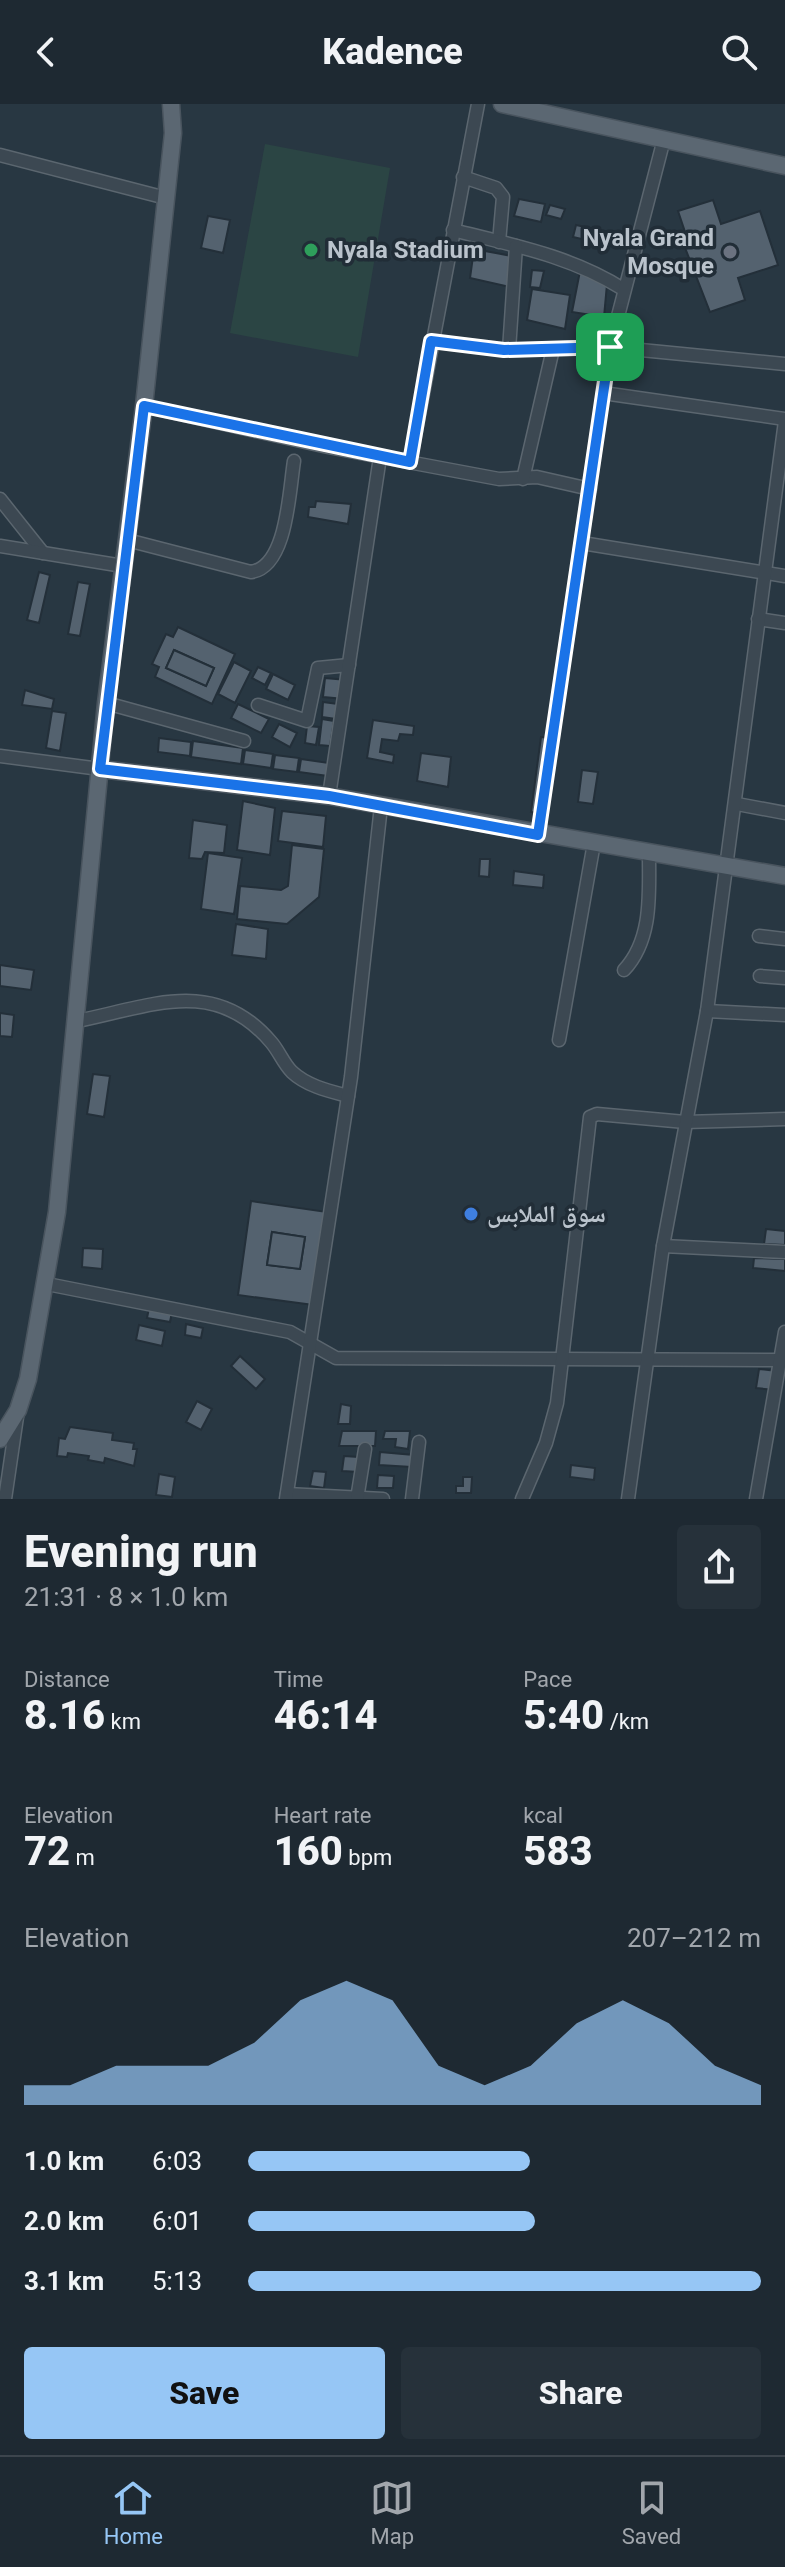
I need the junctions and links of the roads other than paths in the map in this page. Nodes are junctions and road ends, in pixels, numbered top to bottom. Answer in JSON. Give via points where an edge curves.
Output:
{"nodes":[{"id":1,"x":171,"y":104,"type":"edge"},
{"id":2,"x":183,"y":104,"type":"edge"},
{"id":3,"x":478,"y":104,"type":"edge"},
{"id":4,"x":502,"y":104,"type":"edge"},
{"id":5,"x":551,"y":109,"type":"edge"},
{"id":6,"x":173,"y":133,"type":"junction"},
{"id":7,"x":664,"y":139,"type":"junction"},
{"id":8,"x":0,"y":155,"type":"edge"},
{"id":9,"x":785,"y":166,"type":"edge"},
{"id":10,"x":463,"y":177,"type":"junction"},
{"id":11,"x":166,"y":198,"type":"junction"},
{"id":12,"x":453,"y":230,"type":"junction"},
{"id":13,"x":499,"y":242,"type":"junction"},
{"id":14,"x":516,"y":246,"type":"junction"},
{"id":15,"x":623,"y":289,"type":"junction"},
{"id":16,"x":431,"y":341,"type":"junction"},
{"id":17,"x":610,"y":347,"type":"junction"},
{"id":18,"x":553,"y":349,"type":"junction"},
{"id":19,"x":509,"y":350,"type":"junction"},
{"id":20,"x":785,"y":364,"type":"edge"},
{"id":21,"x":603,"y":393,"type":"junction"},
{"id":22,"x":144,"y":406,"type":"junction"},
{"id":23,"x":785,"y":420,"type":"edge"},
{"id":24,"x":380,"y":457,"type":"junction"},
{"id":25,"x":294,"y":461,"type":"dead end"},
{"id":26,"x":410,"y":462,"type":"junction"},
{"id":27,"x":523,"y":479,"type":"junction"},
{"id":28,"x":590,"y":489,"type":"junction"},
{"id":29,"x":0,"y":499,"type":"edge"},
{"id":30,"x":127,"y":540,"type":"junction"},
{"id":31,"x":582,"y":543,"type":"junction"},
{"id":32,"x":0,"y":546,"type":"edge"},
{"id":33,"x":43,"y":553,"type":"junction"},
{"id":34,"x":123,"y":566,"type":"junction"},
{"id":35,"x":763,"y":572,"type":"junction"},
{"id":36,"x":785,"y":576,"type":"edge"},
{"id":37,"x":758,"y":619,"type":"junction"},
{"id":38,"x":785,"y":623,"type":"edge"},
{"id":39,"x":349,"y":665,"type":"junction"},
{"id":40,"x":106,"y":703,"type":"junction"},
{"id":41,"x":258,"y":705,"type":"dead end"},
{"id":42,"x":244,"y":741,"type":"dead end"},
{"id":43,"x":0,"y":756,"type":"edge"},
{"id":44,"x":100,"y":769,"type":"junction"},
{"id":45,"x":329,"y":796,"type":"junction"},
{"id":46,"x":737,"y":804,"type":"junction"},
{"id":47,"x":381,"y":806,"type":"junction"},
{"id":48,"x":785,"y":813,"type":"edge"},
{"id":49,"x":538,"y":835,"type":"junction"},
{"id":50,"x":594,"y":843,"type":"junction"},
{"id":51,"x":649,"y":854,"type":"junction"},
{"id":52,"x":727,"y":867,"type":"junction"},
{"id":53,"x":785,"y":876,"type":"edge"},
{"id":54,"x":759,"y":936,"type":"dead end"},
{"id":55,"x":785,"y":939,"type":"edge"},
{"id":56,"x":624,"y":970,"type":"dead end"},
{"id":57,"x":760,"y":976,"type":"dead end"},
{"id":58,"x":785,"y":978,"type":"edge"},
{"id":59,"x":707,"y":1011,"type":"junction"},
{"id":60,"x":785,"y":1015,"type":"edge"},
{"id":61,"x":77,"y":1021,"type":"junction"},
{"id":62,"x":559,"y":1040,"type":"dead end"},
{"id":63,"x":348,"y":1096,"type":"junction"},
{"id":64,"x":785,"y":1119,"type":"edge"},
{"id":65,"x":685,"y":1122,"type":"junction"},
{"id":66,"x":663,"y":1246,"type":"junction"},
{"id":67,"x":785,"y":1252,"type":"edge"},
{"id":68,"x":47,"y":1284,"type":"junction"},
{"id":69,"x":785,"y":1332,"type":"edge"},
{"id":70,"x":312,"y":1343,"type":"junction"},
{"id":71,"x":564,"y":1358,"type":"junction"},
{"id":72,"x":649,"y":1358,"type":"junction"},
{"id":73,"x":783,"y":1360,"type":"edge"},
{"id":74,"x":18,"y":1410,"type":"junction"},
{"id":75,"x":0,"y":1439,"type":"edge"},
{"id":76,"x":419,"y":1442,"type":"dead end"},
{"id":77,"x":365,"y":1449,"type":"dead end"},
{"id":78,"x":286,"y":1497,"type":"edge"},
{"id":79,"x":357,"y":1498,"type":"edge"},
{"id":80,"x":5,"y":1499,"type":"edge"},
{"id":81,"x":383,"y":1499,"type":"edge"},
{"id":82,"x":412,"y":1499,"type":"edge"},
{"id":83,"x":522,"y":1499,"type":"edge"},
{"id":84,"x":628,"y":1499,"type":"edge"},
{"id":85,"x":756,"y":1499,"type":"edge"}],
"edges":[{"from":1,"to":6,"type":"main road"},
{"from":2,"to":6,"type":"main road"},
{"from":3,"to":10,"type":"street"},
{"from":4,"to":5,"type":"main road"},
{"from":5,"to":7,"type":"main road"},
{"from":6,"to":11,"type":"main road"},
{"from":7,"to":9,"type":"main road"},
{"from":7,"to":15,"type":"street"},
{"from":8,"to":11,"type":"street"},
{"from":10,"to":12,"type":"street"},
{"from":10,"to":13,"type":"street","via":[[496,188],[503,197]]},
{"from":11,"to":22,"type":"main road"},
{"from":12,"to":13,"type":"street"},
{"from":12,"to":16,"type":"street"},
{"from":13,"to":14,"type":"street"},
{"from":14,"to":15,"type":"street","via":[[591,270]]},
{"from":14,"to":19,"type":"street"},
{"from":15,"to":17,"type":"street"},
{"from":16,"to":19,"type":"street"},
{"from":16,"to":26,"type":"street"},
{"from":17,"to":18,"type":"street"},
{"from":17,"to":20,"type":"street"},
{"from":17,"to":21,"type":"street"},
{"from":18,"to":19,"type":"street"},
{"from":18,"to":27,"type":"street"},
{"from":21,"to":23,"type":"street"},
{"from":21,"to":28,"type":"street"},
{"from":22,"to":24,"type":"street"},
{"from":22,"to":30,"type":"main road"},
{"from":23,"to":35,"type":"street"},
{"from":24,"to":26,"type":"street"},
{"from":24,"to":39,"type":"street"},
{"from":25,"to":30,"type":"street","via":[[277,554],[262,571]]},
{"from":26,"to":27,"type":"street"},
{"from":27,"to":28,"type":"street","via":[[545,478]]},
{"from":28,"to":31,"type":"street"},
{"from":29,"to":33,"type":"street"},
{"from":30,"to":34,"type":"main road"},
{"from":31,"to":35,"type":"street"},
{"from":31,"to":49,"type":"street"},
{"from":32,"to":33,"type":"street"},
{"from":33,"to":34,"type":"street"},
{"from":34,"to":40,"type":"main road"},
{"from":35,"to":36,"type":"street"},
{"from":35,"to":37,"type":"street"},
{"from":37,"to":38,"type":"street"},
{"from":37,"to":46,"type":"street"},
{"from":39,"to":41,"type":"street","via":[[318,668],[307,721]]},
{"from":39,"to":45,"type":"street"},
{"from":40,"to":42,"type":"street"},
{"from":40,"to":44,"type":"main road"},
{"from":43,"to":44,"type":"street"},
{"from":44,"to":45,"type":"main road"},
{"from":44,"to":61,"type":"main road"},
{"from":45,"to":47,"type":"main road"},
{"from":46,"to":48,"type":"street"},
{"from":46,"to":52,"type":"street"},
{"from":47,"to":49,"type":"main road"},
{"from":47,"to":63,"type":"street"},
{"from":49,"to":50,"type":"main road"},
{"from":50,"to":51,"type":"main road"},
{"from":50,"to":62,"type":"street"},
{"from":51,"to":52,"type":"main road"},
{"from":51,"to":56,"type":"street","via":[[648,915],[637,953]]},
{"from":52,"to":53,"type":"main road"},
{"from":52,"to":59,"type":"street"},
{"from":54,"to":55,"type":"street"},
{"from":57,"to":58,"type":"street"},
{"from":59,"to":60,"type":"street"},
{"from":59,"to":65,"type":"street"},
{"from":61,"to":63,"type":"street","via":[[180,998],[214,1005],[241,1015],[272,1042],[301,1079]]},
{"from":61,"to":68,"type":"main road"},
{"from":63,"to":70,"type":"street"},
{"from":64,"to":65,"type":"street"},
{"from":65,"to":66,"type":"street"},
{"from":65,"to":71,"type":"street","via":[[590,1117]]},
{"from":66,"to":67,"type":"street"},
{"from":66,"to":72,"type":"street"},
{"from":68,"to":70,"type":"street","via":[[290,1332]]},
{"from":68,"to":74,"type":"main road"},
{"from":69,"to":73,"type":"street"},
{"from":70,"to":71,"type":"street","via":[[336,1358],[362,1360]]},
{"from":70,"to":78,"type":"street"},
{"from":71,"to":72,"type":"street"},
{"from":71,"to":83,"type":"street","via":[[546,1443]]},
{"from":72,"to":73,"type":"street"},
{"from":72,"to":84,"type":"street"},
{"from":73,"to":85,"type":"street"},
{"from":74,"to":75,"type":"main road"},
{"from":74,"to":80,"type":"street"},
{"from":76,"to":82,"type":"street"},
{"from":77,"to":79,"type":"street"},
{"from":78,"to":79,"type":"street"},
{"from":79,"to":81,"type":"street"}]}
